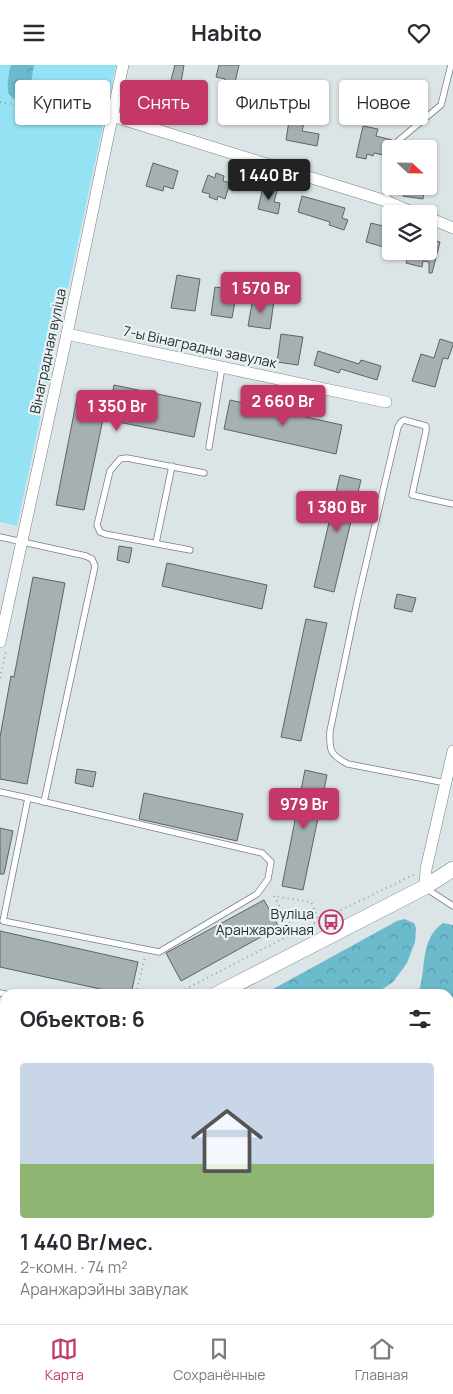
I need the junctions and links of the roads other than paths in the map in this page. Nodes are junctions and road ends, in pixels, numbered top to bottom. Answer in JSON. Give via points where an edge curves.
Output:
{"nodes":[{"id":1,"x":123,"y":65,"type":"edge"},
{"id":2,"x":451,"y":65,"type":"edge"},
{"id":3,"x":112,"y":116,"type":"junction"},
{"id":4,"x":399,"y":140,"type":"edge"},
{"id":5,"x":387,"y":195,"type":"edge"},
{"id":6,"x":386,"y":201,"type":"junction"},
{"id":7,"x":396,"y":205,"type":"edge"},
{"id":8,"x":437,"y":221,"type":"edge"},
{"id":9,"x":453,"y":228,"type":"edge"},
{"id":10,"x":67,"y":334,"type":"junction"},
{"id":11,"x":222,"y":367,"type":"junction"},
{"id":12,"x":386,"y":402,"type":"dead end"},
{"id":13,"x":209,"y":447,"type":"dead end"},
{"id":14,"x":172,"y":466,"type":"junction"},
{"id":15,"x":204,"y":473,"type":"dead end"},
{"id":16,"x":453,"y":505,"type":"edge"},
{"id":17,"x":0,"y":537,"type":"edge"},
{"id":18,"x":22,"y":541,"type":"junction"},
{"id":19,"x":156,"y":543,"type":"junction"},
{"id":20,"x":190,"y":549,"type":"dead end"},
{"id":21,"x":0,"y":642,"type":"edge"},
{"id":22,"x":453,"y":751,"type":"edge"},
{"id":23,"x":446,"y":783,"type":"junction"},
{"id":24,"x":0,"y":792,"type":"edge"},
{"id":25,"x":28,"y":798,"type":"junction"},
{"id":26,"x":44,"y":802,"type":"junction"},
{"id":27,"x":453,"y":869,"type":"edge"},
{"id":28,"x":426,"y":887,"type":"junction"},
{"id":29,"x":453,"y":905,"type":"edge"},
{"id":30,"x":227,"y":989,"type":"edge"}],
"edges":[{"from":1,"to":3,"type":"street","name":"Вінаградная вуліца"},
{"from":2,"to":4,"type":"lane","via":[[441,105]]},
{"from":3,"to":6,"type":"street"},
{"from":3,"to":10,"type":"street","name":"Вінаградная вуліца"},
{"from":5,"to":6,"type":"lane"},
{"from":6,"to":7,"type":"street"},
{"from":8,"to":9,"type":"street"},
{"from":10,"to":11,"type":"street","name":"7-ы Вінаградны завулак"},
{"from":10,"to":18,"type":"street","name":"Вінаградная вуліца"},
{"from":11,"to":12,"type":"street","name":"7-ы Вінаградны завулак"},
{"from":11,"to":13,"type":"lane"},
{"from":14,"to":15,"type":"lane"},
{"from":14,"to":19,"type":"lane"},
{"from":14,"to":19,"type":"lane","via":[[120,459],[110,471],[97,525],[100,532]]},
{"from":16,"to":23,"type":"lane","via":[[412,495],[426,426],[404,420],[400,422],[330,731],[330,747],[336,759]]},
{"from":17,"to":18,"type":"lane"},
{"from":18,"to":21,"type":"street","name":"Вінаградная вуліца"},
{"from":18,"to":26,"type":"lane","via":[[86,556],[95,565]]},
{"from":19,"to":20,"type":"lane"},
{"from":22,"to":23,"type":"street"},
{"from":23,"to":28,"type":"street","via":[[426,869]]},
{"from":24,"to":25,"type":"lane"},
{"from":25,"to":26,"type":"lane"},
{"from":25,"to":26,"type":"lane","via":[[3,921],[159,952],[256,894],[268,879],[272,862],[262,853]]},
{"from":27,"to":28,"type":"street"},
{"from":28,"to":29,"type":"lane"},
{"from":28,"to":30,"type":"street"}]}
